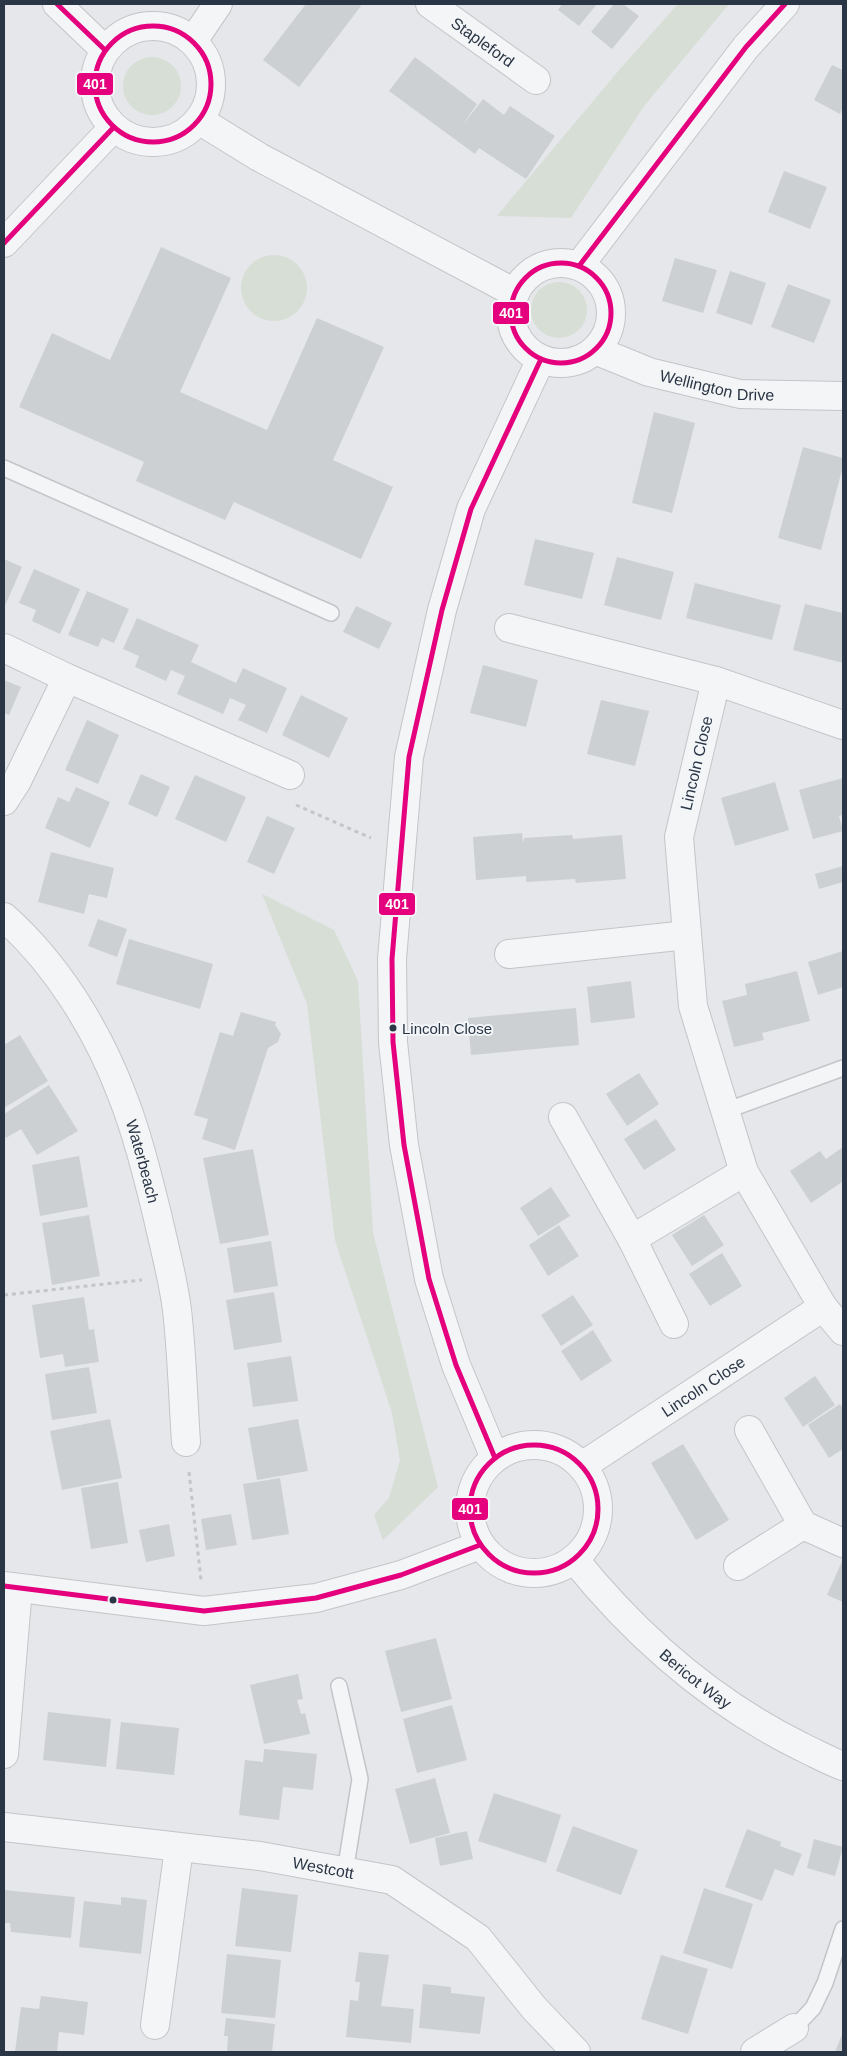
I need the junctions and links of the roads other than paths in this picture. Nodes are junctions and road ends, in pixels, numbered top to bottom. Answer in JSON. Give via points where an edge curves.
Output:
{"nodes":[{"id":1,"x":57,"y":4,"type":"edge"},
{"id":2,"x":218,"y":4,"type":"edge"},
{"id":3,"x":430,"y":4,"type":"edge"},
{"id":4,"x":785,"y":4,"type":"edge"},
{"id":5,"x":193,"y":41,"type":"junction"},
{"id":6,"x":104,"y":50,"type":"junction"},
{"id":7,"x":536,"y":80,"type":"dead end"},
{"id":8,"x":199,"y":120,"type":"junction"},
{"id":9,"x":113,"y":128,"type":"junction"},
{"id":10,"x":4,"y":243,"type":"edge"},
{"id":11,"x":579,"y":266,"type":"junction"},
{"id":12,"x":515,"y":293,"type":"junction"},
{"id":13,"x":595,"y":350,"type":"junction"},
{"id":14,"x":541,"y":359,"type":"junction"},
{"id":15,"x":843,"y":396,"type":"edge"},
{"id":16,"x":4,"y":468,"type":"edge"},
{"id":17,"x":330,"y":613,"type":"dead end"},
{"id":18,"x":510,"y":628,"type":"dead end"},
{"id":19,"x":4,"y":648,"type":"edge"},
{"id":20,"x":66,"y":678,"type":"junction"},
{"id":21,"x":716,"y":681,"type":"junction"},
{"id":22,"x":843,"y":725,"type":"edge"},
{"id":23,"x":290,"y":776,"type":"road end"},
{"id":24,"x":4,"y":801,"type":"edge"},
{"id":25,"x":4,"y":917,"type":"edge"},
{"id":26,"x":687,"y":935,"type":"junction"},
{"id":27,"x":509,"y":954,"type":"dead end"},
{"id":28,"x":843,"y":1068,"type":"edge"},
{"id":29,"x":725,"y":1111,"type":"junction"},
{"id":30,"x":563,"y":1117,"type":"dead end"},
{"id":31,"x":744,"y":1172,"type":"junction"},
{"id":32,"x":632,"y":1240,"type":"junction"},
{"id":33,"x":823,"y":1307,"type":"junction"},
{"id":34,"x":674,"y":1324,"type":"dead end"},
{"id":35,"x":843,"y":1331,"type":"edge"},
{"id":36,"x":749,"y":1430,"type":"dead end"},
{"id":37,"x":186,"y":1442,"type":"road end"},
{"id":38,"x":495,"y":1458,"type":"junction"},
{"id":39,"x":582,"y":1466,"type":"junction"},
{"id":40,"x":803,"y":1525,"type":"junction"},
{"id":41,"x":843,"y":1543,"type":"edge"},
{"id":42,"x":480,"y":1545,"type":"junction"},
{"id":43,"x":574,"y":1559,"type":"junction"},
{"id":44,"x":738,"y":1566,"type":"dead end"},
{"id":45,"x":11,"y":1587,"type":"edge"},
{"id":46,"x":339,"y":1686,"type":"dead end"},
{"id":47,"x":4,"y":1754,"type":"edge"},
{"id":48,"x":843,"y":1766,"type":"edge"},
{"id":49,"x":4,"y":1827,"type":"edge"},
{"id":50,"x":179,"y":1848,"type":"junction"},
{"id":51,"x":345,"y":1872,"type":"junction"},
{"id":52,"x":843,"y":1929,"type":"edge"},
{"id":53,"x":155,"y":2024,"type":"dead end"},
{"id":54,"x":794,"y":2028,"type":"joint"},
{"id":55,"x":576,"y":2052,"type":"edge"},
{"id":56,"x":755,"y":2052,"type":"edge"}],
"edges":[{"from":1,"to":6,"type":"street"},
{"from":2,"to":5,"type":"street"},
{"from":3,"to":7,"type":"street","name":"Stapleford"},
{"from":4,"to":11,"type":"street","via":[[746,47]]},
{"from":5,"to":6,"type":"street","via":[[176,30],[143,27],[119,36]]},
{"from":5,"to":8,"type":"street","via":[[210,70],[211,87]]},
{"from":6,"to":9,"type":"street","via":[[94,82],[102,115]]},
{"from":8,"to":9,"type":"street","via":[[185,133],[168,141],[148,142],[130,138]]},
{"from":8,"to":12,"type":"street","via":[[268,161]]},
{"from":9,"to":10,"type":"street"},
{"from":11,"to":12,"type":"street","via":[[564,262],[534,270]]},
{"from":11,"to":13,"type":"street","via":[[594,275],[604,287],[610,304],[611,320]]},
{"from":12,"to":14,"type":"street","via":[[510,308],[512,324],[518,338]]},
{"from":13,"to":14,"type":"street","via":[[569,362]]},
{"from":13,"to":15,"type":"street","name":"Wellington Drive","via":[[649,372],[740,394]]},
{"from":14,"to":38,"type":"street","via":[[470,509],[444,601],[409,757],[392,959],[393,1042],[404,1145],[429,1279],[456,1365]]},
{"from":16,"to":17,"type":"lane"},
{"from":18,"to":21,"type":"street"},
{"from":19,"to":20,"type":"street"},
{"from":20,"to":23,"type":"street"},
{"from":20,"to":24,"type":"street","via":[[17,781]]},
{"from":21,"to":22,"type":"street"},
{"from":21,"to":26,"type":"street","name":"Lincoln Close","via":[[679,837]]},
{"from":25,"to":37,"type":"street","name":"Waterbeach","via":[[43,959],[72,997],[122,1094],[172,1277]]},
{"from":26,"to":27,"type":"street"},
{"from":26,"to":29,"type":"street","name":"Lincoln Close","via":[[694,1006]]},
{"from":28,"to":29,"type":"lane"},
{"from":29,"to":31,"type":"street","name":"Lincoln Close"},
{"from":30,"to":32,"type":"street"},
{"from":31,"to":32,"type":"street"},
{"from":31,"to":33,"type":"street","name":"Lincoln Close"},
{"from":32,"to":34,"type":"street"},
{"from":33,"to":35,"type":"street","name":"Lincoln Close"},
{"from":33,"to":39,"type":"street","name":"Lincoln Close"},
{"from":36,"to":40,"type":"street"},
{"from":38,"to":39,"type":"street","via":[[512,1448],[530,1444],[567,1454]]},
{"from":38,"to":42,"type":"street","via":[[481,1472],[472,1489],[469,1508],[472,1528]]},
{"from":39,"to":43,"type":"street","via":[[593,1484],[598,1504],[594,1531],[588,1544]]},
{"from":40,"to":41,"type":"street"},
{"from":40,"to":44,"type":"street"},
{"from":42,"to":43,"type":"street","via":[[495,1561],[514,1570],[542,1572]]},
{"from":42,"to":45,"type":"street","via":[[401,1575],[316,1598],[204,1611]]},
{"from":43,"to":48,"type":"street","name":"Bericot Way","via":[[628,1619],[680,1668],[726,1703],[776,1734]]},
{"from":45,"to":47,"type":"street"},
{"from":46,"to":51,"type":"lane","via":[[360,1779]]},
{"from":49,"to":50,"type":"street","name":"Westcott"},
{"from":50,"to":51,"type":"street","name":"Westcott","via":[[260,1856]]},
{"from":50,"to":53,"type":"street"},
{"from":51,"to":55,"type":"street","name":"Westcott","via":[[392,1880],[478,1938],[534,2008]]},
{"from":52,"to":54,"type":"lane","via":[[813,2008]]},
{"from":54,"to":56,"type":"street"}]}
